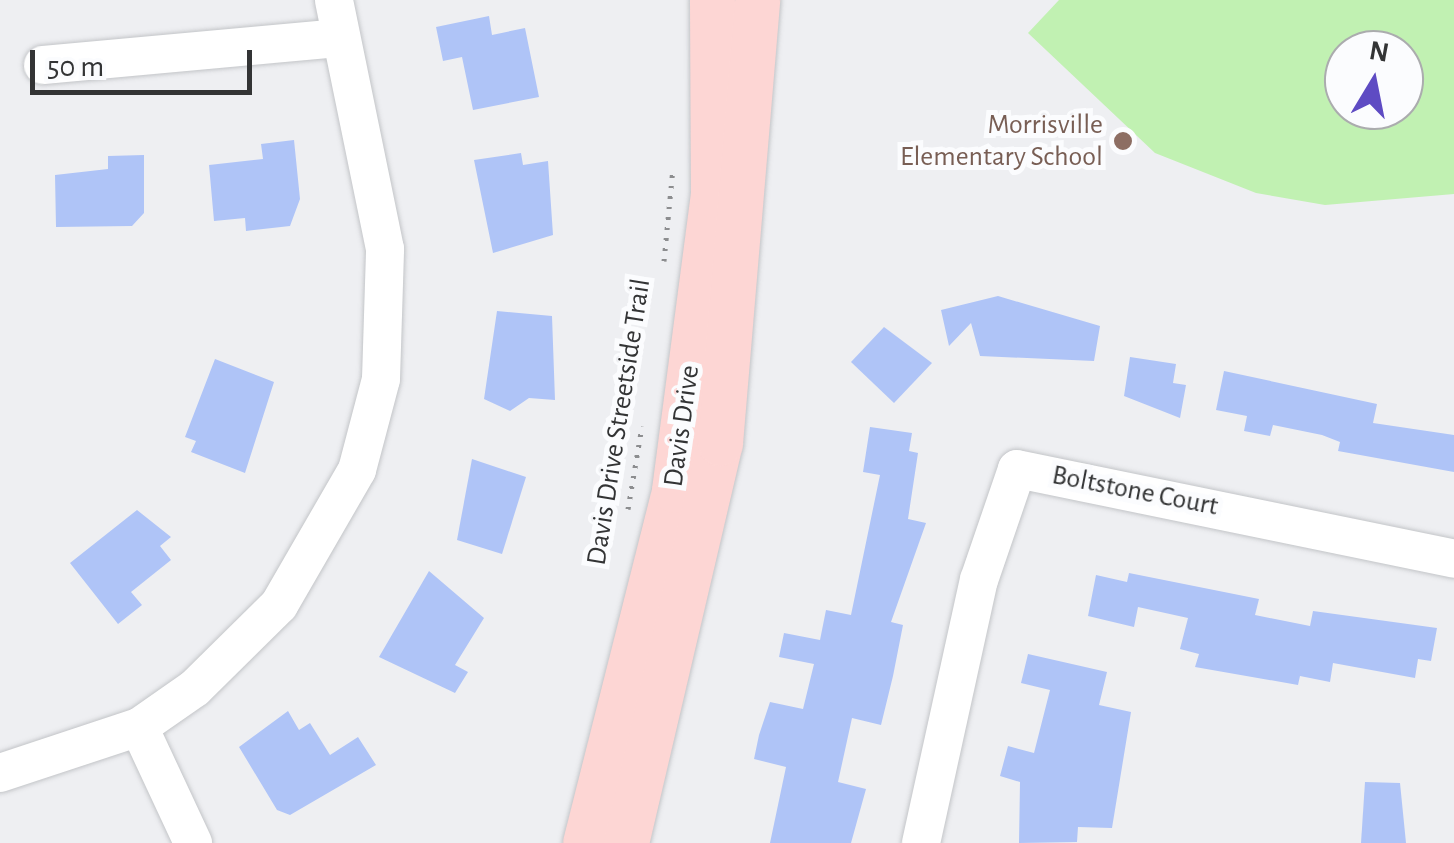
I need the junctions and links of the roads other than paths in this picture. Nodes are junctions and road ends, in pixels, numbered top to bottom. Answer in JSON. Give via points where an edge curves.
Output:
{"nodes":[{"id":1,"x":334,"y":0,"type":"edge"},
{"id":2,"x":712,"y":0,"type":"edge"},
{"id":3,"x":757,"y":0,"type":"edge"},
{"id":4,"x":341,"y":38,"type":"junction"},
{"id":5,"x":43,"y":64,"type":"dead end"},
{"id":6,"x":1454,"y":559,"type":"edge"},
{"id":7,"x":139,"y":727,"type":"junction"},
{"id":8,"x":0,"y":774,"type":"edge"},
{"id":9,"x":193,"y":843,"type":"edge"},
{"id":10,"x":585,"y":843,"type":"edge"},
{"id":11,"x":626,"y":843,"type":"edge"},
{"id":12,"x":921,"y":843,"type":"edge"}],
"edges":[{"from":1,"to":4,"type":"street"},
{"from":2,"to":10,"type":"main road","name":"Davis Drive","via":[[713,195],[674,490]]},
{"from":3,"to":11,"type":"main road","name":"Davis Drive","via":[[720,443]]},
{"from":4,"to":5,"type":"street"},
{"from":4,"to":7,"type":"street","via":[[385,249],[386,336],[371,427],[335,518],[280,605],[230,658]]},
{"from":6,"to":12,"type":"street","name":"Boltstone Court","via":[[1017,470],[979,580]]},
{"from":7,"to":8,"type":"street"},
{"from":7,"to":9,"type":"street"}]}
